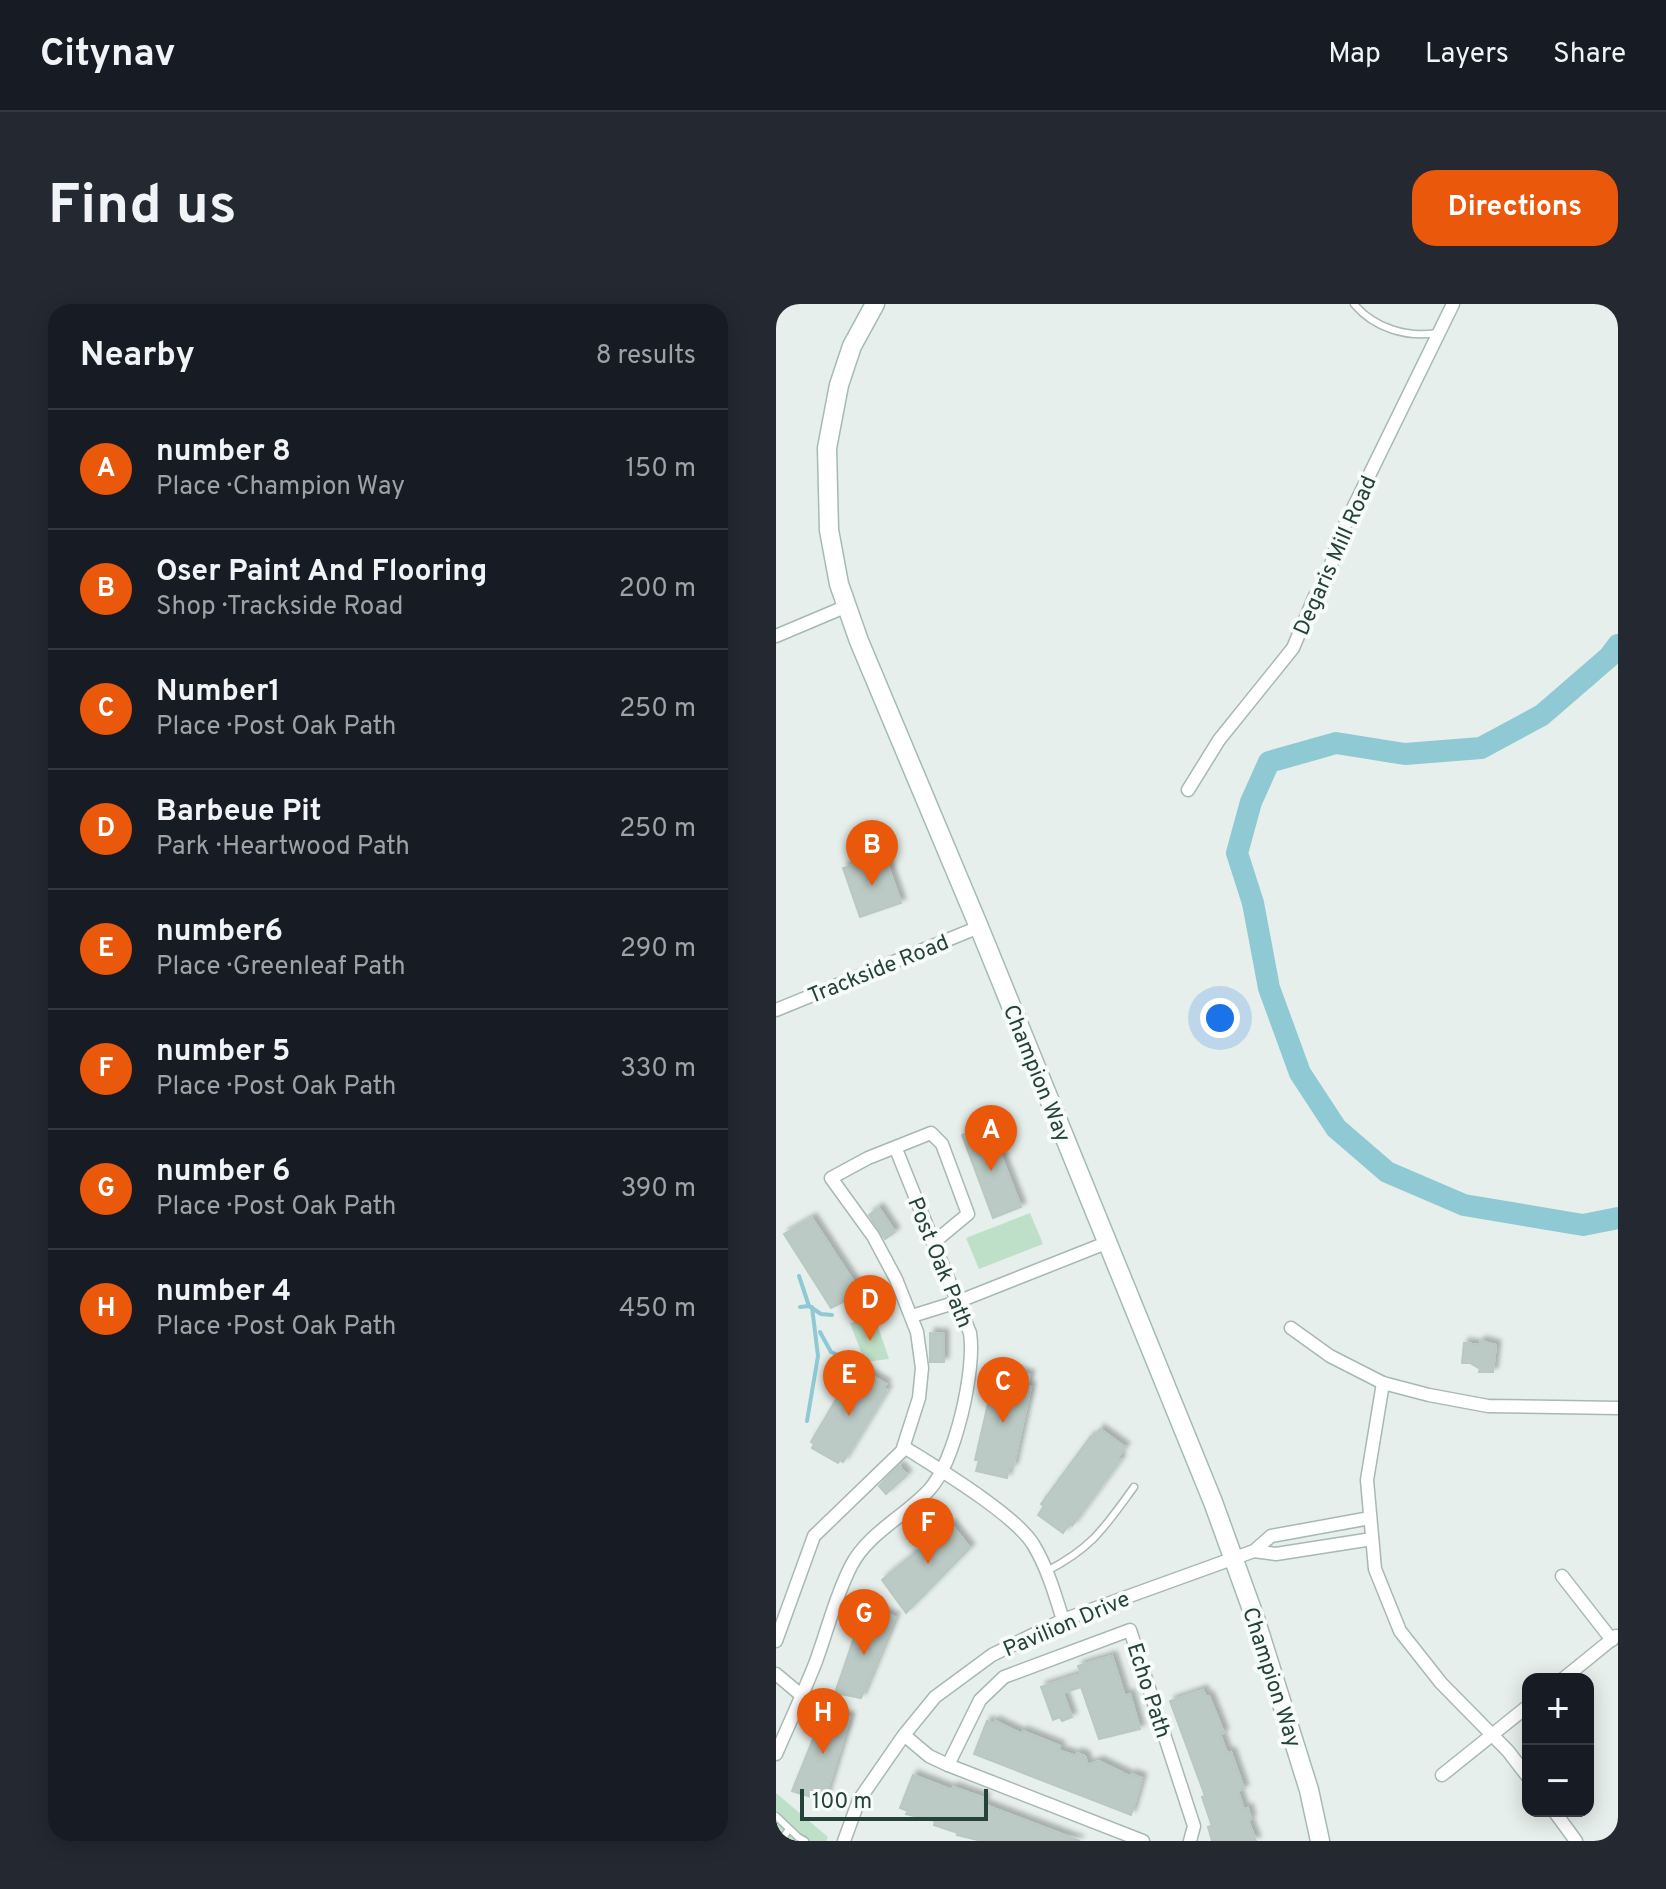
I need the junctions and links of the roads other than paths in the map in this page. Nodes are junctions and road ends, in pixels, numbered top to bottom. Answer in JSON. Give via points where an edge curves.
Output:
{"nodes":[{"id":1,"x":875,"y":304,"type":"edge"},
{"id":2,"x":1354,"y":304,"type":"edge"},
{"id":3,"x":1453,"y":304,"type":"edge"},
{"id":4,"x":1441,"y":332,"type":"junction"},
{"id":5,"x":847,"y":606,"type":"junction"},
{"id":6,"x":776,"y":636,"type":"edge"},
{"id":7,"x":1188,"y":790,"type":"dead end"},
{"id":8,"x":979,"y":927,"type":"junction"},
{"id":9,"x":776,"y":1010,"type":"edge"},
{"id":10,"x":896,"y":1149,"type":"junction"},
{"id":11,"x":933,"y":1243,"type":"junction"},
{"id":12,"x":1106,"y":1243,"type":"junction"},
{"id":13,"x":957,"y":1302,"type":"junction"},
{"id":14,"x":912,"y":1316,"type":"junction"},
{"id":15,"x":1291,"y":1328,"type":"dead end"},
{"id":16,"x":1383,"y":1383,"type":"junction"},
{"id":17,"x":1618,"y":1408,"type":"edge"},
{"id":18,"x":904,"y":1447,"type":"junction"},
{"id":19,"x":941,"y":1471,"type":"junction"},
{"id":20,"x":1134,"y":1487,"type":"dead end"},
{"id":21,"x":1370,"y":1518,"type":"junction"},
{"id":22,"x":1372,"y":1539,"type":"junction"},
{"id":23,"x":1254,"y":1551,"type":"junction"},
{"id":24,"x":1233,"y":1558,"type":"junction"},
{"id":25,"x":1047,"y":1571,"type":"junction"},
{"id":26,"x":1562,"y":1576,"type":"dead end"},
{"id":27,"x":1063,"y":1620,"type":"junction"},
{"id":28,"x":1615,"y":1637,"type":"edge"},
{"id":29,"x":776,"y":1641,"type":"edge"},
{"id":30,"x":1570,"y":1673,"type":"edge"},
{"id":31,"x":776,"y":1674,"type":"edge"},
{"id":32,"x":801,"y":1695,"type":"junction"},
{"id":33,"x":1522,"y":1711,"type":"edge"},
{"id":34,"x":904,"y":1735,"type":"junction"},
{"id":35,"x":1492,"y":1735,"type":"junction"},
{"id":36,"x":776,"y":1754,"type":"edge"},
{"id":37,"x":948,"y":1765,"type":"junction"},
{"id":38,"x":1522,"y":1770,"type":"edge"},
{"id":39,"x":1442,"y":1775,"type":"dead end"},
{"id":40,"x":776,"y":1816,"type":"edge"},
{"id":41,"x":1558,"y":1817,"type":"edge"},
{"id":42,"x":789,"y":1829,"type":"junction"},
{"id":43,"x":781,"y":1841,"type":"edge"},
{"id":44,"x":805,"y":1841,"type":"edge"},
{"id":45,"x":844,"y":1841,"type":"edge"},
{"id":46,"x":1143,"y":1841,"type":"edge"},
{"id":47,"x":1190,"y":1841,"type":"edge"},
{"id":48,"x":1320,"y":1841,"type":"edge"},
{"id":49,"x":1576,"y":1841,"type":"edge"}],
"edges":[{"from":1,"to":5,"type":"main road","name":"Champion Way","via":[[839,385],[827,448],[829,530]]},
{"from":2,"to":4,"type":"lane","via":[[1399,333]]},
{"from":3,"to":4,"type":"street","name":"Degaris Mill Road"},
{"from":4,"to":7,"type":"street","name":"Degaris Mill Road","via":[[1352,508],[1325,586],[1315,596],[1293,648],[1219,740]]},
{"from":5,"to":6,"type":"street"},
{"from":5,"to":8,"type":"main road","name":"Champion Way"},
{"from":8,"to":9,"type":"street","name":"Trackside Road"},
{"from":8,"to":12,"type":"main road","name":"Champion Way"},
{"from":10,"to":11,"type":"street","name":"Post Oak Path"},
{"from":10,"to":11,"type":"street","via":[[931,1133],[942,1144],[968,1214]]},
{"from":10,"to":14,"type":"street","via":[[831,1178],[873,1236]]},
{"from":11,"to":13,"type":"street","name":"Post Oak Path"},
{"from":12,"to":13,"type":"street"},
{"from":12,"to":24,"type":"main road","name":"Champion Way"},
{"from":13,"to":14,"type":"street"},
{"from":13,"to":19,"type":"street","name":"Post Oak Path","via":[[972,1347],[953,1446]]},
{"from":14,"to":18,"type":"street","via":[[922,1368]]},
{"from":15,"to":16,"type":"street","via":[[1330,1356]]},
{"from":16,"to":17,"type":"street","via":[[1488,1406]]},
{"from":16,"to":21,"type":"street","via":[[1367,1480]]},
{"from":18,"to":19,"type":"street"},
{"from":18,"to":29,"type":"street","via":[[814,1536]]},
{"from":19,"to":25,"type":"street","via":[[1007,1518],[1032,1542]]},
{"from":19,"to":32,"type":"street","name":"Post Oak Path","via":[[931,1488],[859,1551]]},
{"from":20,"to":25,"type":"lane","via":[[1101,1532],[1078,1554]]},
{"from":21,"to":22,"type":"street"},
{"from":21,"to":23,"type":"street","via":[[1271,1536]]},
{"from":22,"to":23,"type":"street","via":[[1276,1554]]},
{"from":22,"to":35,"type":"street","via":[[1375,1569],[1400,1631]]},
{"from":23,"to":24,"type":"street","name":"Pavilion Drive"},
{"from":24,"to":27,"type":"street","name":"Pavilion Drive"},
{"from":24,"to":48,"type":"main road","name":"Champion Way","via":[[1305,1775]]},
{"from":25,"to":27,"type":"street"},
{"from":26,"to":28,"type":"street"},
{"from":27,"to":34,"type":"street","name":"Pavilion Drive","via":[[992,1655],[935,1697]]},
{"from":28,"to":30,"type":"street"},
{"from":31,"to":32,"type":"street"},
{"from":32,"to":36,"type":"street","name":"Post Oak Path"},
{"from":33,"to":35,"type":"street"},
{"from":34,"to":37,"type":"street"},
{"from":34,"to":45,"type":"street","name":"Pavilion Drive","via":[[859,1800]]},
{"from":35,"to":38,"type":"street"},
{"from":35,"to":39,"type":"street"},
{"from":37,"to":46,"type":"street"},
{"from":37,"to":47,"type":"street","name":"Echo Path","via":[[980,1700],[1004,1677],[1130,1630],[1194,1826]]},
{"from":40,"to":42,"type":"lane"},
{"from":41,"to":49,"type":"street"},
{"from":42,"to":43,"type":"lane"},
{"from":42,"to":44,"type":"lane"}]}
